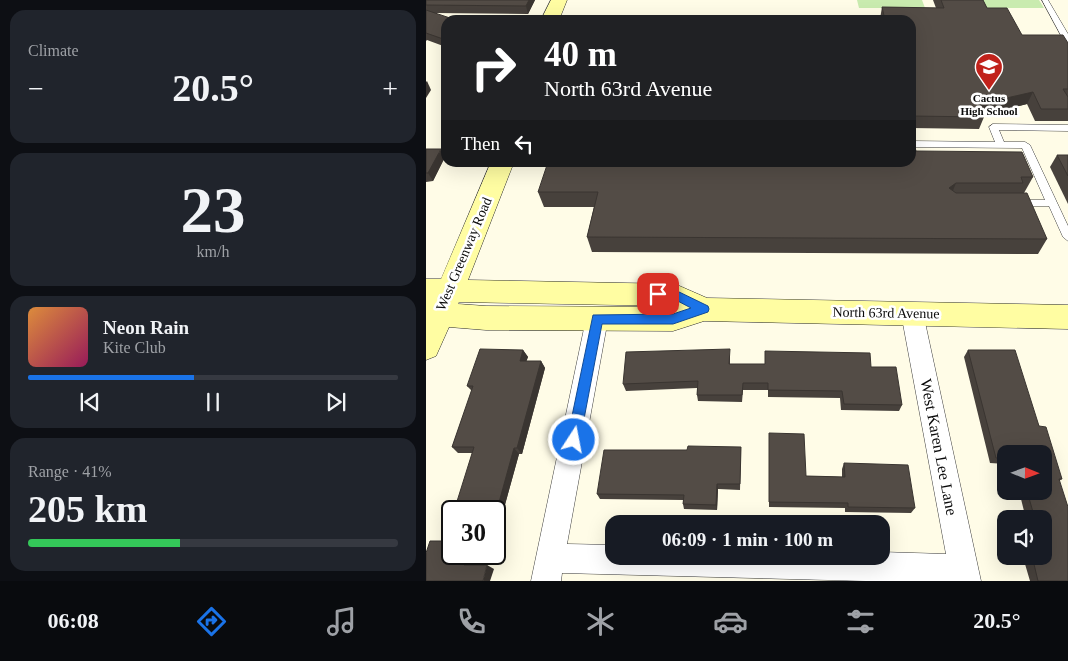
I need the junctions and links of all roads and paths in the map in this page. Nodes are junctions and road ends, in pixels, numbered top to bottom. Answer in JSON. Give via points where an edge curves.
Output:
{"nodes":[{"id":1,"x":559,"y":0,"type":"edge"},
{"id":2,"x":1045,"y":0,"type":"edge"},
{"id":3,"x":552,"y":15,"type":"edge"},
{"id":4,"x":1068,"y":41,"type":"edge"},
{"id":5,"x":1068,"y":128,"type":"edge"},
{"id":6,"x":916,"y":144,"type":"edge"},
{"id":7,"x":1000,"y":144,"type":"junction"},
{"id":8,"x":501,"y":167,"type":"edge"},
{"id":9,"x":1006,"y":203,"type":"edge"},
{"id":10,"x":1052,"y":204,"type":"junction"},
{"id":11,"x":1068,"y":236,"type":"edge"},
{"id":12,"x":435,"y":302,"type":"edge"},
{"id":13,"x":704,"y":309,"type":"junction"},
{"id":14,"x":912,"y":313,"type":"junction"},
{"id":15,"x":1068,"y":317,"type":"edge"},
{"id":16,"x":597,"y":319,"type":"junction"},
{"id":17,"x":426,"y":346,"type":"edge"},
{"id":18,"x":548,"y":569,"type":"edge"},
{"id":19,"x":965,"y":575,"type":"edge"}],
"edges":[{"from":1,"to":3,"type":"street"},
{"from":2,"to":4,"type":"lane"},
{"from":5,"to":7,"type":"lane","via":[[993,127]]},
{"from":6,"to":7,"type":"lane"},
{"from":7,"to":10,"type":"lane","via":[[1025,145]]},
{"from":8,"to":12,"type":"street","name":"West Greenway Road"},
{"from":9,"to":10,"type":"lane"},
{"from":10,"to":11,"type":"lane"},
{"from":12,"to":13,"type":"street","name":"North 63rd Avenue","via":[[675,295]]},
{"from":12,"to":16,"type":"street","name":"North 63rd Avenue","via":[[486,318]]},
{"from":12,"to":17,"type":"street","name":"West Greenway Road"},
{"from":13,"to":14,"type":"street","name":"North 63rd Avenue"},
{"from":13,"to":16,"type":"street","name":"North 63rd Avenue","via":[[673,319]]},
{"from":14,"to":15,"type":"street","name":"North 63rd Avenue"},
{"from":14,"to":19,"type":"street","name":"West Karen Lee Lane"},
{"from":16,"to":18,"type":"street"},
{"from":18,"to":19,"type":"street"}]}
